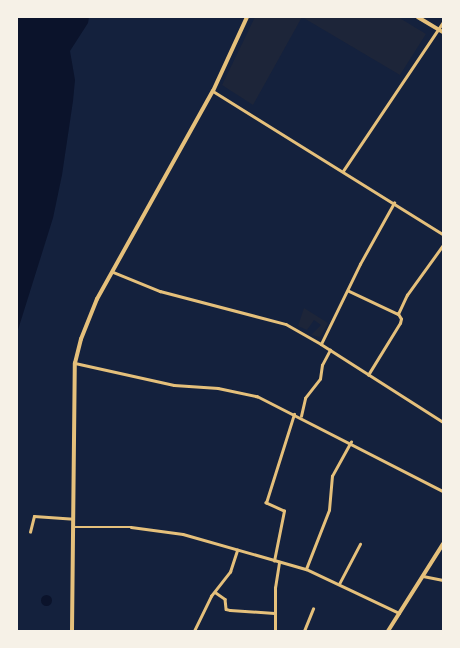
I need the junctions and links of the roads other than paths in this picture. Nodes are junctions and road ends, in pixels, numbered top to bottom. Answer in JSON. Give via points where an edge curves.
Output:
{"nodes":[{"id":1,"x":247,"y":17,"type":"edge"},
{"id":2,"x":418,"y":17,"type":"edge"},
{"id":3,"x":443,"y":22,"type":"edge"},
{"id":4,"x":439,"y":30,"type":"junction"},
{"id":5,"x":443,"y":32,"type":"edge"},
{"id":6,"x":213,"y":90,"type":"junction"},
{"id":7,"x":343,"y":171,"type":"junction"},
{"id":8,"x":394,"y":203,"type":"junction"},
{"id":9,"x":443,"y":234,"type":"edge"},
{"id":10,"x":443,"y":245,"type":"edge"},
{"id":11,"x":113,"y":272,"type":"junction"},
{"id":12,"x":349,"y":291,"type":"junction"},
{"id":13,"x":398,"y":314,"type":"junction"},
{"id":14,"x":322,"y":344,"type":"junction"},
{"id":15,"x":330,"y":350,"type":"junction"},
{"id":16,"x":75,"y":363,"type":"junction"},
{"id":17,"x":368,"y":375,"type":"junction"},
{"id":18,"x":294,"y":414,"type":"junction"},
{"id":19,"x":301,"y":416,"type":"junction"},
{"id":20,"x":443,"y":422,"type":"edge"},
{"id":21,"x":351,"y":442,"type":"junction"},
{"id":22,"x":443,"y":491,"type":"edge"},
{"id":23,"x":73,"y":519,"type":"junction"},
{"id":24,"x":73,"y":527,"type":"junction"},
{"id":25,"x":30,"y":532,"type":"dead end"},
{"id":26,"x":360,"y":544,"type":"dead end"},
{"id":27,"x":443,"y":544,"type":"edge"},
{"id":28,"x":237,"y":550,"type":"junction"},
{"id":29,"x":274,"y":560,"type":"junction"},
{"id":30,"x":278,"y":562,"type":"junction"},
{"id":31,"x":306,"y":569,"type":"junction"},
{"id":32,"x":423,"y":576,"type":"junction"},
{"id":33,"x":443,"y":580,"type":"edge"},
{"id":34,"x":339,"y":584,"type":"junction"},
{"id":35,"x":215,"y":592,"type":"junction"},
{"id":36,"x":313,"y":609,"type":"dead end"},
{"id":37,"x":274,"y":613,"type":"junction"},
{"id":38,"x":399,"y":613,"type":"junction"},
{"id":39,"x":72,"y":631,"type":"edge"},
{"id":40,"x":194,"y":631,"type":"edge"},
{"id":41,"x":275,"y":631,"type":"edge"},
{"id":42,"x":280,"y":631,"type":"edge"},
{"id":43,"x":388,"y":631,"type":"edge"}],
"edges":[{"from":1,"to":6,"type":"main road"},
{"from":2,"to":4,"type":"street"},
{"from":3,"to":4,"type":"street"},
{"from":4,"to":5,"type":"street"},
{"from":4,"to":7,"type":"street"},
{"from":6,"to":7,"type":"street"},
{"from":6,"to":11,"type":"main road"},
{"from":7,"to":8,"type":"street"},
{"from":8,"to":9,"type":"street"},
{"from":8,"to":12,"type":"street","via":[[360,264]]},
{"from":10,"to":13,"type":"street","via":[[407,295]]},
{"from":11,"to":14,"type":"street","via":[[160,291],[286,324]]},
{"from":11,"to":16,"type":"main road","via":[[97,299],[81,338]]},
{"from":12,"to":13,"type":"street"},
{"from":12,"to":14,"type":"street"},
{"from":13,"to":17,"type":"street","via":[[400,323]]},
{"from":14,"to":15,"type":"street"},
{"from":15,"to":17,"type":"street"},
{"from":15,"to":19,"type":"street","via":[[322,366],[320,379],[305,398]]},
{"from":16,"to":18,"type":"street","via":[[174,385],[240,392],[272,402]]},
{"from":16,"to":23,"type":"main road"},
{"from":17,"to":20,"type":"street"},
{"from":18,"to":19,"type":"street"},
{"from":18,"to":29,"type":"street","via":[[266,503],[284,511]]},
{"from":19,"to":21,"type":"street"},
{"from":21,"to":22,"type":"street"},
{"from":21,"to":31,"type":"street","via":[[332,476],[329,510]]},
{"from":23,"to":24,"type":"main road"},
{"from":23,"to":25,"type":"street","via":[[34,516]]},
{"from":24,"to":28,"type":"street","via":[[159,529]]},
{"from":24,"to":39,"type":"main road"},
{"from":26,"to":34,"type":"street"},
{"from":27,"to":32,"type":"main road"},
{"from":28,"to":29,"type":"street"},
{"from":28,"to":35,"type":"street","via":[[230,572]]},
{"from":29,"to":30,"type":"street"},
{"from":30,"to":31,"type":"street"},
{"from":30,"to":37,"type":"street"},
{"from":31,"to":34,"type":"street"},
{"from":32,"to":33,"type":"street"},
{"from":32,"to":38,"type":"main road"},
{"from":34,"to":38,"type":"street"},
{"from":35,"to":37,"type":"street","via":[[225,599],[226,609]]},
{"from":35,"to":40,"type":"street"},
{"from":36,"to":42,"type":"street","via":[[304,631]]},
{"from":37,"to":41,"type":"street"},
{"from":38,"to":43,"type":"main road"}]}
